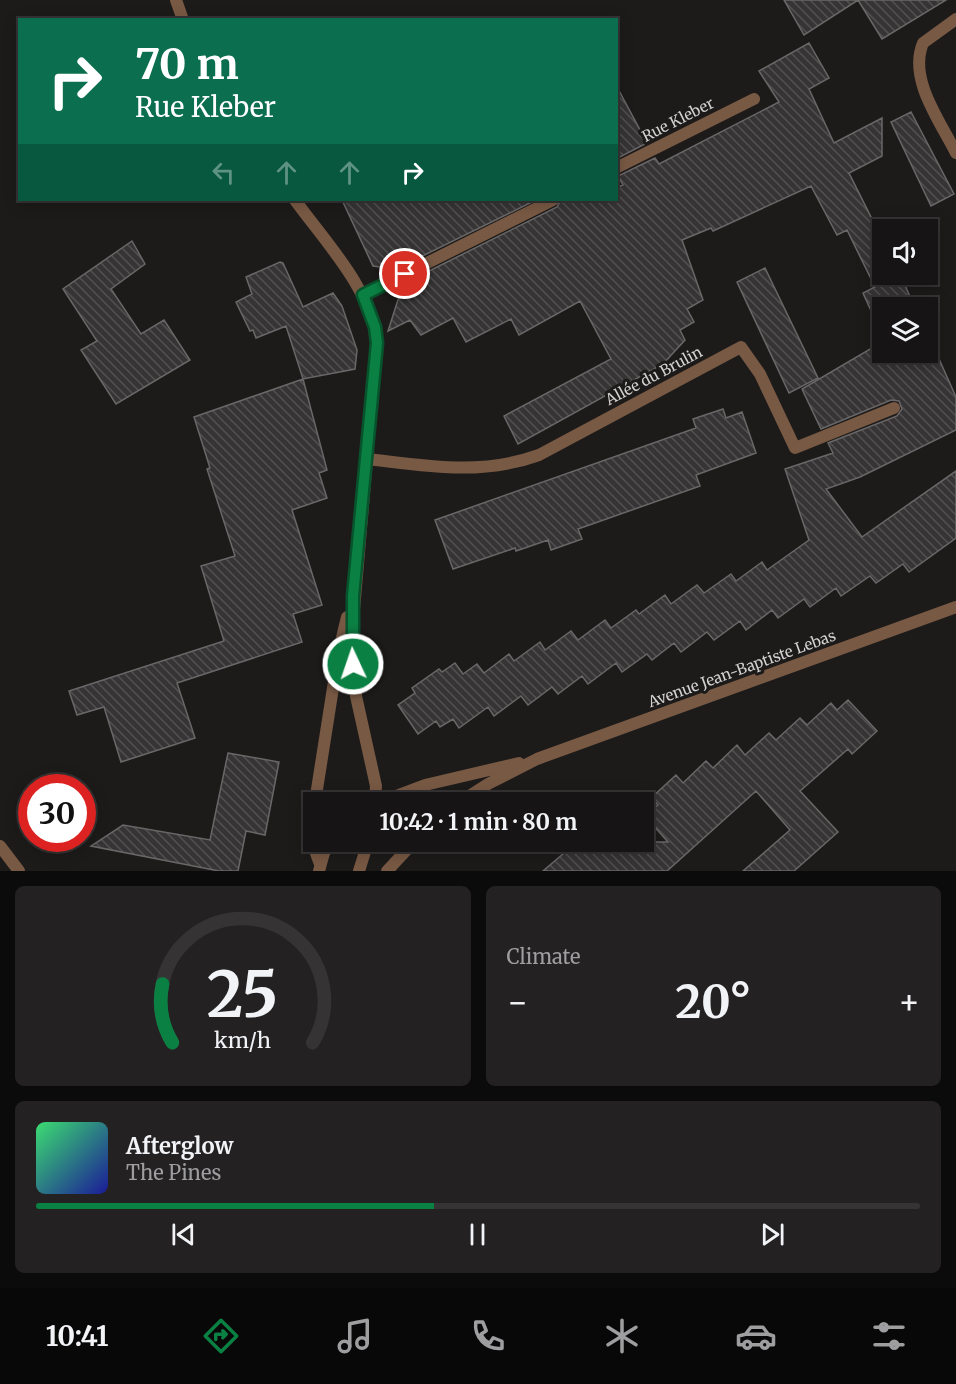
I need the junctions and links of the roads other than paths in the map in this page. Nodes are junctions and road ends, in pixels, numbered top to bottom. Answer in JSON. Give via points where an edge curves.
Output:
{"nodes":[{"id":1,"x":176,"y":0,"type":"edge"},
{"id":2,"x":182,"y":18,"type":"edge"},
{"id":3,"x":956,"y":19,"type":"edge"},
{"id":4,"x":754,"y":99,"type":"dead end"},
{"id":5,"x":956,"y":153,"type":"edge"},
{"id":6,"x":618,"y":167,"type":"edge"},
{"id":7,"x":296,"y":201,"type":"edge"},
{"id":8,"x":551,"y":201,"type":"edge"},
{"id":9,"x":363,"y":295,"type":"junction"},
{"id":10,"x":894,"y":408,"type":"dead end"},
{"id":11,"x":368,"y":459,"type":"junction"},
{"id":12,"x":353,"y":596,"type":"junction"},
{"id":13,"x":956,"y":607,"type":"edge"},
{"id":14,"x":537,"y":759,"type":"junction"},
{"id":15,"x":317,"y":792,"type":"edge"},
{"id":16,"x":376,"y":792,"type":"edge"},
{"id":17,"x":404,"y":792,"type":"edge"},
{"id":18,"x":476,"y":792,"type":"edge"},
{"id":19,"x":0,"y":846,"type":"edge"},
{"id":20,"x":314,"y":852,"type":"edge"},
{"id":21,"x":325,"y":852,"type":"edge"},
{"id":22,"x":365,"y":852,"type":"edge"},
{"id":23,"x":405,"y":852,"type":"edge"},
{"id":24,"x":320,"y":868,"type":"edge"},
{"id":25,"x":19,"y":871,"type":"edge"},
{"id":26,"x":359,"y":871,"type":"edge"},
{"id":27,"x":387,"y":871,"type":"edge"}],
"edges":[{"from":1,"to":2,"type":"street"},
{"from":3,"to":5,"type":"street","via":[[923,43],[918,61],[922,84]]},
{"from":4,"to":6,"type":"street","name":"Rue Kleber"},
{"from":7,"to":9,"type":"street"},
{"from":8,"to":9,"type":"street"},
{"from":9,"to":11,"type":"street","via":[[377,343]]},
{"from":10,"to":11,"type":"street","name":"Allée du Brulin","via":[[795,448],[760,374],[741,347],[539,455],[512,465],[447,468]]},
{"from":11,"to":12,"type":"street"},
{"from":12,"to":15,"type":"street","via":[[339,650]]},
{"from":12,"to":16,"type":"street","via":[[356,696]]},
{"from":13,"to":14,"type":"street","name":"Avenue Jean-Baptiste Lebas"},
{"from":14,"to":17,"type":"street","name":"Avenue Jean-Baptiste Lebas"},
{"from":14,"to":18,"type":"street","name":"Avenue Jean-Baptiste Lebas"},
{"from":19,"to":25,"type":"street"},
{"from":20,"to":24,"type":"street"},
{"from":21,"to":24,"type":"street"},
{"from":22,"to":26,"type":"street"},
{"from":23,"to":27,"type":"street"}]}
